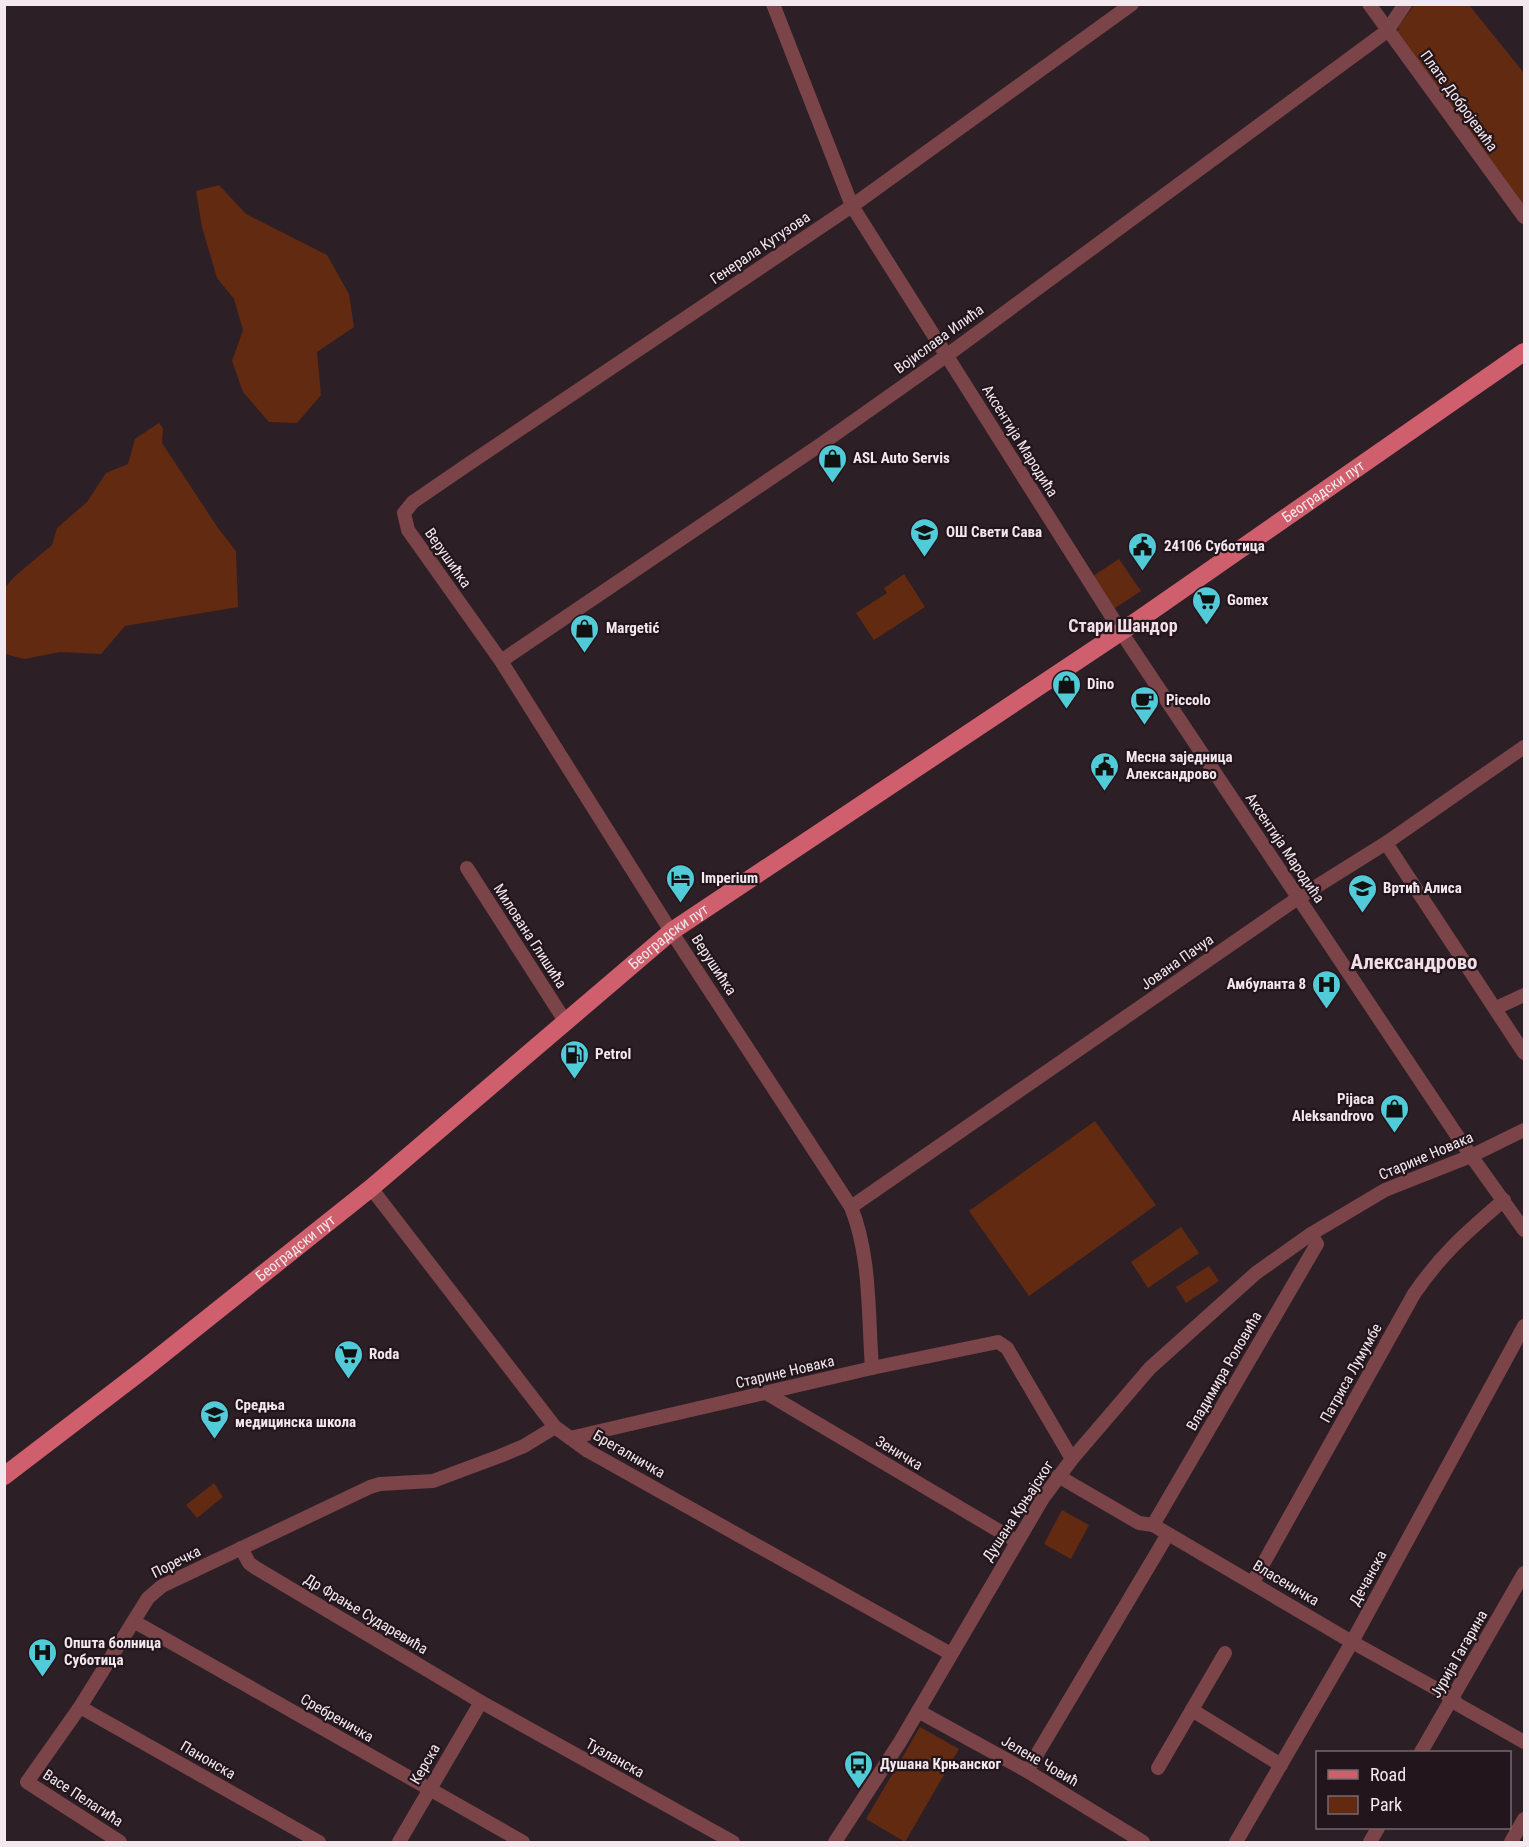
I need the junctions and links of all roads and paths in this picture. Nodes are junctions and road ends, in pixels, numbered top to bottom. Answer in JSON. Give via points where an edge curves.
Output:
{"nodes":[{"id":1,"x":773,"y":4,"type":"edge"},
{"id":2,"x":1132,"y":4,"type":"edge"},
{"id":3,"x":1369,"y":4,"type":"edge"},
{"id":4,"x":1405,"y":4,"type":"edge"},
{"id":5,"x":1387,"y":31,"type":"junction"},
{"id":6,"x":852,"y":206,"type":"junction"},
{"id":7,"x":1524,"y":217,"type":"edge"},
{"id":8,"x":1524,"y":351,"type":"edge"},
{"id":9,"x":946,"y":356,"type":"junction"},
{"id":10,"x":404,"y":513,"type":"joint"},
{"id":11,"x":1121,"y":632,"type":"junction"},
{"id":12,"x":501,"y":661,"type":"junction"},
{"id":13,"x":1524,"y":747,"type":"edge"},
{"id":14,"x":1386,"y":843,"type":"junction"},
{"id":15,"x":467,"y":868,"type":"dead end"},
{"id":16,"x":1298,"y":898,"type":"junction"},
{"id":17,"x":672,"y":931,"type":"junction"},
{"id":18,"x":1524,"y":995,"type":"edge"},
{"id":19,"x":1496,"y":1008,"type":"junction"},
{"id":20,"x":565,"y":1021,"type":"junction"},
{"id":21,"x":1524,"y":1053,"type":"edge"},
{"id":22,"x":1524,"y":1130,"type":"edge"},
{"id":23,"x":1471,"y":1156,"type":"junction"},
{"id":24,"x":372,"y":1188,"type":"junction"},
{"id":25,"x":1504,"y":1200,"type":"junction"},
{"id":26,"x":851,"y":1207,"type":"junction"},
{"id":27,"x":1524,"y":1230,"type":"edge"},
{"id":28,"x":1311,"y":1234,"type":"junction"},
{"id":29,"x":1524,"y":1326,"type":"edge"},
{"id":30,"x":872,"y":1368,"type":"junction"},
{"id":31,"x":766,"y":1393,"type":"junction"},
{"id":32,"x":555,"y":1426,"type":"junction"},
{"id":33,"x":570,"y":1438,"type":"junction"},
{"id":34,"x":1072,"y":1459,"type":"junction"},
{"id":35,"x":4,"y":1476,"type":"edge"},
{"id":36,"x":1058,"y":1476,"type":"junction"},
{"id":37,"x":1153,"y":1525,"type":"junction"},
{"id":38,"x":1168,"y":1534,"type":"junction"},
{"id":39,"x":1016,"y":1541,"type":"junction"},
{"id":40,"x":240,"y":1548,"type":"junction"},
{"id":41,"x":1524,"y":1573,"type":"edge"},
{"id":42,"x":1253,"y":1582,"type":"junction"},
{"id":43,"x":135,"y":1622,"type":"junction"},
{"id":44,"x":1352,"y":1642,"type":"junction"},
{"id":45,"x":1225,"y":1653,"type":"dead end"},
{"id":46,"x":951,"y":1654,"type":"junction"},
{"id":47,"x":1453,"y":1698,"type":"junction"},
{"id":48,"x":481,"y":1702,"type":"junction"},
{"id":49,"x":80,"y":1707,"type":"junction"},
{"id":50,"x":1192,"y":1710,"type":"junction"},
{"id":51,"x":918,"y":1711,"type":"junction"},
{"id":52,"x":1524,"y":1742,"type":"edge"},
{"id":53,"x":1422,"y":1751,"type":"edge"},
{"id":54,"x":1281,"y":1765,"type":"junction"},
{"id":55,"x":1158,"y":1768,"type":"dead end"},
{"id":56,"x":1027,"y":1771,"type":"junction"},
{"id":57,"x":27,"y":1782,"type":"joint"},
{"id":58,"x":429,"y":1790,"type":"junction"},
{"id":59,"x":1524,"y":1819,"type":"edge"},
{"id":60,"x":838,"y":1838,"type":"edge"},
{"id":61,"x":120,"y":1842,"type":"edge"},
{"id":62,"x":319,"y":1842,"type":"edge"},
{"id":63,"x":399,"y":1842,"type":"edge"},
{"id":64,"x":523,"y":1842,"type":"edge"},
{"id":65,"x":733,"y":1842,"type":"edge"},
{"id":66,"x":1143,"y":1842,"type":"edge"},
{"id":67,"x":1236,"y":1842,"type":"edge"},
{"id":68,"x":1511,"y":1842,"type":"edge"}],
"edges":[{"from":1,"to":6,"type":"street","name":"Аксентија Мародића"},
{"from":2,"to":6,"type":"street","name":"Генерала Кутузова"},
{"from":3,"to":5,"type":"street","name":"Плате Добројевића"},
{"from":4,"to":5,"type":"street","name":"Војислава Илића"},
{"from":5,"to":7,"type":"street","name":"Плате Добројевића"},
{"from":5,"to":9,"type":"street","name":"Војислава Илића"},
{"from":6,"to":9,"type":"street","name":"Аксентија Мародића"},
{"from":6,"to":10,"type":"street","name":"Генерала Кутузова","via":[[413,502]]},
{"from":8,"to":11,"type":"main road","name":"Београдски пут"},
{"from":9,"to":11,"type":"street","name":"Аксентија Мародића"},
{"from":9,"to":12,"type":"street","name":"Војислава Илића"},
{"from":10,"to":12,"type":"street","name":"Верушићка","via":[[408,530]]},
{"from":11,"to":16,"type":"street","name":"Аксентија Мародића"},
{"from":11,"to":17,"type":"main road","name":"Београдски пут"},
{"from":12,"to":17,"type":"street","name":"Верушићка"},
{"from":13,"to":14,"type":"street","name":"Јована Пачуа"},
{"from":14,"to":16,"type":"street","name":"Јована Пачуа"},
{"from":14,"to":19,"type":"street"},
{"from":15,"to":20,"type":"street","name":"Милована Глишића"},
{"from":16,"to":23,"type":"street","name":"Аксентија Мародића"},
{"from":16,"to":26,"type":"street","name":"Јована Пачуа"},
{"from":17,"to":20,"type":"main road","name":"Београдски пут"},
{"from":17,"to":26,"type":"street","name":"Верушићка"},
{"from":18,"to":19,"type":"street"},
{"from":19,"to":21,"type":"street"},
{"from":20,"to":24,"type":"main road","name":"Београдски пут"},
{"from":22,"to":23,"type":"street","name":"Старине Новака"},
{"from":23,"to":25,"type":"street","name":"Аксентија Мародића"},
{"from":23,"to":28,"type":"street","name":"Старине Новака","via":[[1385,1190]]},
{"from":24,"to":32,"type":"street","name":"Брегалничка"},
{"from":24,"to":35,"type":"main road","name":"Београдски пут"},
{"from":25,"to":27,"type":"street","name":"Аксентија Мародића"},
{"from":25,"to":42,"type":"street","name":"Патриса Лумумбе","via":[[1449,1248],[1414,1294]]},
{"from":26,"to":30,"type":"street","name":"Верушићка","via":[[864,1250]]},
{"from":28,"to":34,"type":"street","name":"Душана Крњајског","via":[[1256,1273],[1150,1368]]},
{"from":28,"to":37,"type":"street","name":"Владимира Роловића","via":[[1317,1244]]},
{"from":29,"to":44,"type":"street","name":"Дечанска"},
{"from":30,"to":31,"type":"street","name":"Старине Новака"},
{"from":30,"to":34,"type":"street","name":"Старине Новака","via":[[1002,1343]]},
{"from":31,"to":33,"type":"street","name":"Старине Новака"},
{"from":31,"to":39,"type":"street","name":"Зеничка"},
{"from":32,"to":33,"type":"street","name":"Брегалничка"},
{"from":32,"to":40,"type":"street","name":"Поречка","via":[[516,1449],[433,1481],[370,1486]]},
{"from":33,"to":46,"type":"street","name":"Брегалничка"},
{"from":34,"to":36,"type":"street","name":"Душана Крњајског"},
{"from":36,"to":37,"type":"street","name":"Власеничка","via":[[1139,1523]]},
{"from":36,"to":39,"type":"street","name":"Душана Крњајског"},
{"from":37,"to":38,"type":"street","name":"Власеничка"},
{"from":38,"to":42,"type":"street","name":"Власеничка"},
{"from":38,"to":56,"type":"street"},
{"from":39,"to":46,"type":"street","name":"Душана Крњајског"},
{"from":40,"to":43,"type":"street","name":"Поречка","via":[[162,1586],[148,1598]]},
{"from":40,"to":48,"type":"street","name":"Др Фрање Сударевића","via":[[256,1568]]},
{"from":41,"to":47,"type":"street","name":"Јурија Гагарина"},
{"from":42,"to":44,"type":"street","name":"Власеничка"},
{"from":43,"to":49,"type":"street","name":"Поречка"},
{"from":43,"to":58,"type":"street","name":"Сребреничка"},
{"from":44,"to":47,"type":"street","name":"Власеничка"},
{"from":44,"to":54,"type":"street","name":"Дечанска"},
{"from":45,"to":50,"type":"street"},
{"from":46,"to":51,"type":"street","name":"Душана Крњајског"},
{"from":47,"to":52,"type":"street","name":"Власеничка"},
{"from":47,"to":53,"type":"street","name":"Јурија Гагарина"},
{"from":48,"to":58,"type":"street","name":"Керска"},
{"from":48,"to":65,"type":"street","name":"Тузланска"},
{"from":49,"to":57,"type":"street","name":"Поречка"},
{"from":49,"to":62,"type":"street","name":"Панонска"},
{"from":50,"to":54,"type":"street"},
{"from":50,"to":55,"type":"street"},
{"from":51,"to":56,"type":"street","name":"Јелене Човић"},
{"from":51,"to":60,"type":"street","name":"Душана Крњајског"},
{"from":54,"to":67,"type":"street","name":"Дечанска"},
{"from":56,"to":66,"type":"street","name":"Јелене Човић"},
{"from":57,"to":61,"type":"street","name":"Васе Пелагића"},
{"from":58,"to":63,"type":"street","name":"Керска"},
{"from":58,"to":64,"type":"street","name":"Сребреничка"},
{"from":59,"to":68,"type":"street"}]}
